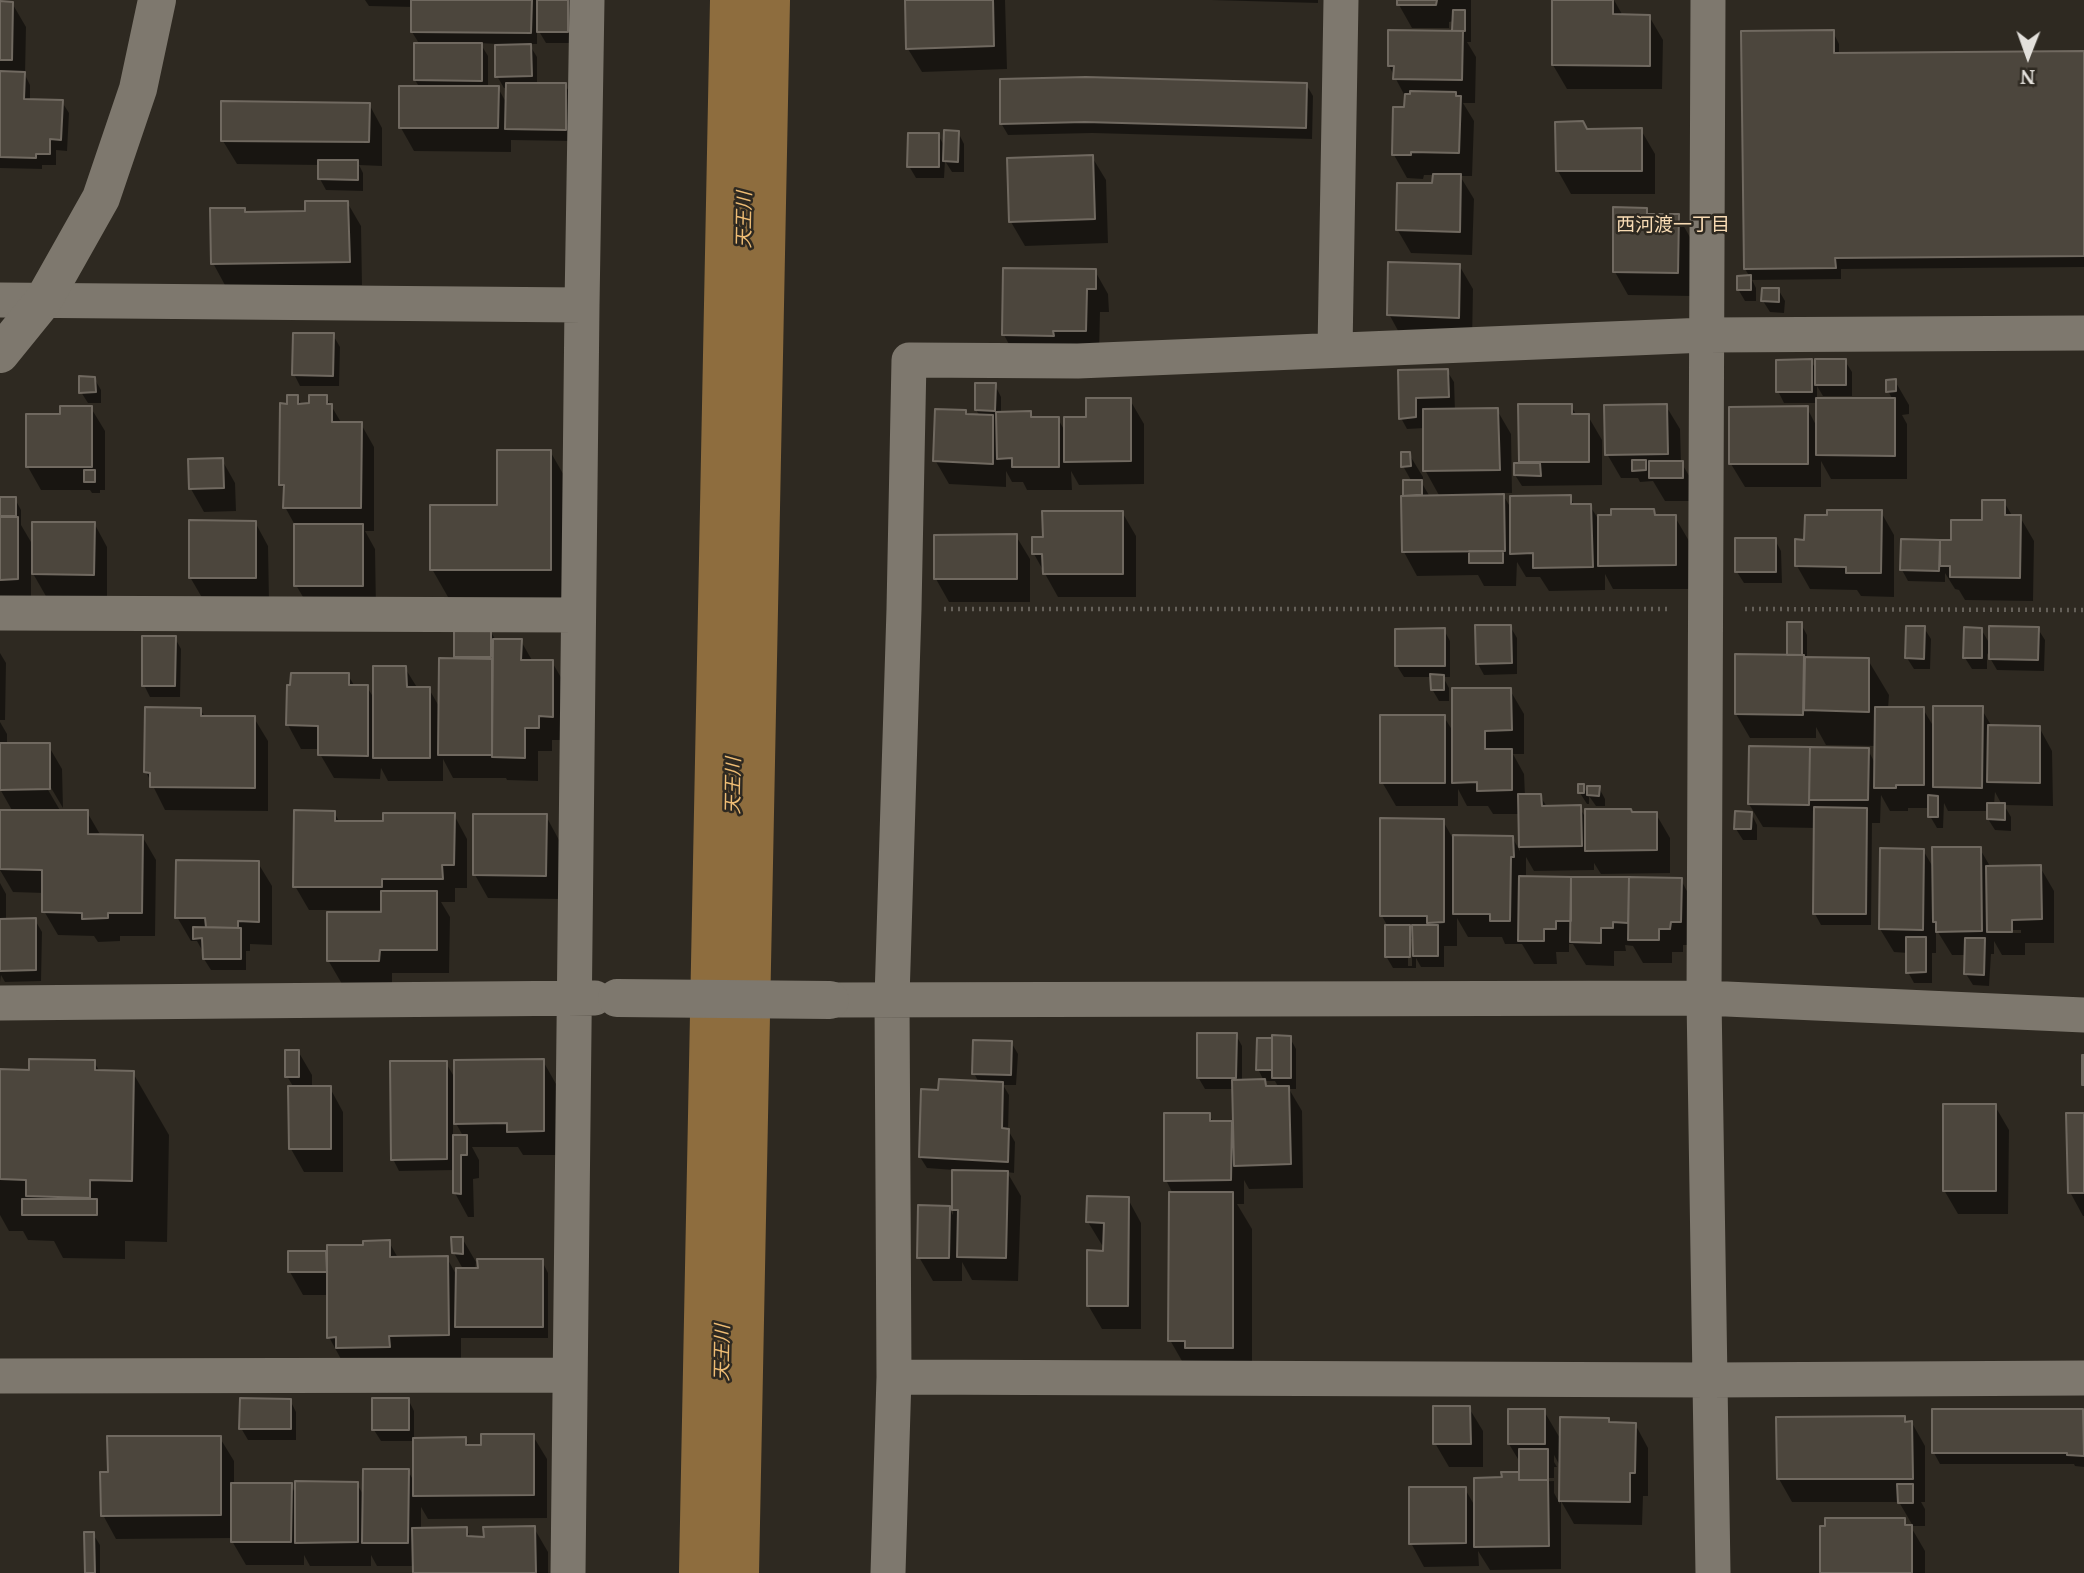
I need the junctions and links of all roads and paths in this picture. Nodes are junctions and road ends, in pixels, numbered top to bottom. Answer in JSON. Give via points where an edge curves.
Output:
{"nodes":[{"id":1,"x":157,"y":0,"type":"edge"},
{"id":2,"x":587,"y":0,"type":"edge"},
{"id":3,"x":1340,"y":0,"type":"edge"},
{"id":4,"x":1708,"y":0,"type":"edge"},
{"id":5,"x":0,"y":300,"type":"edge"},
{"id":6,"x":43,"y":301,"type":"junction"},
{"id":7,"x":582,"y":305,"type":"junction"},
{"id":8,"x":2084,"y":333,"type":"edge"},
{"id":9,"x":1706,"y":335,"type":"junction"},
{"id":10,"x":1335,"y":350,"type":"junction"},
{"id":11,"x":0,"y":354,"type":"edge"},
{"id":12,"x":904,"y":609,"type":"junction"},
{"id":13,"x":1704,"y":609,"type":"junction"},
{"id":14,"x":2084,"y":610,"type":"edge"},
{"id":15,"x":0,"y":613,"type":"edge"},
{"id":16,"x":578,"y":615,"type":"junction"},
{"id":17,"x":573,"y":998,"type":"junction"},
{"id":18,"x":617,"y":998,"type":"joint"},
{"id":19,"x":1704,"y":998,"type":"junction"},
{"id":20,"x":892,"y":999,"type":"junction"},
{"id":21,"x":830,"y":1000,"type":"joint"},
{"id":22,"x":0,"y":1003,"type":"edge"},
{"id":23,"x":2084,"y":1015,"type":"edge"},
{"id":24,"x":570,"y":1374,"type":"junction"},
{"id":25,"x":0,"y":1376,"type":"edge"},
{"id":26,"x":894,"y":1377,"type":"junction"},
{"id":27,"x":2084,"y":1378,"type":"edge"},
{"id":28,"x":1710,"y":1380,"type":"junction"},
{"id":29,"x":568,"y":1573,"type":"edge"},
{"id":30,"x":888,"y":1573,"type":"edge"},
{"id":31,"x":1713,"y":1573,"type":"edge"}],
"edges":[{"from":1,"to":6,"type":"street","via":[[138,89],[101,198]]},
{"from":2,"to":7,"type":"street"},
{"from":3,"to":10,"type":"street"},
{"from":4,"to":9,"type":"street"},
{"from":5,"to":6,"type":"street"},
{"from":6,"to":7,"type":"street"},
{"from":6,"to":11,"type":"street"},
{"from":7,"to":16,"type":"street"},
{"from":8,"to":9,"type":"street"},
{"from":9,"to":10,"type":"street"},
{"from":9,"to":13,"type":"street"},
{"from":10,"to":12,"type":"street","via":[[1078,361],[909,360]]},
{"from":12,"to":13,"type":"path"},
{"from":12,"to":20,"type":"street"},
{"from":13,"to":14,"type":"path"},
{"from":13,"to":19,"type":"street"},
{"from":15,"to":16,"type":"street"},
{"from":16,"to":17,"type":"street"},
{"from":17,"to":18,"type":"street"},
{"from":17,"to":22,"type":"street"},
{"from":17,"to":24,"type":"street"},
{"from":18,"to":21,"type":"street"},
{"from":19,"to":20,"type":"street"},
{"from":19,"to":23,"type":"street"},
{"from":19,"to":28,"type":"street"},
{"from":20,"to":21,"type":"street"},
{"from":20,"to":26,"type":"street"},
{"from":24,"to":25,"type":"street"},
{"from":24,"to":29,"type":"street"},
{"from":26,"to":28,"type":"street"},
{"from":26,"to":30,"type":"street"},
{"from":27,"to":28,"type":"street"},
{"from":28,"to":31,"type":"street"}]}
